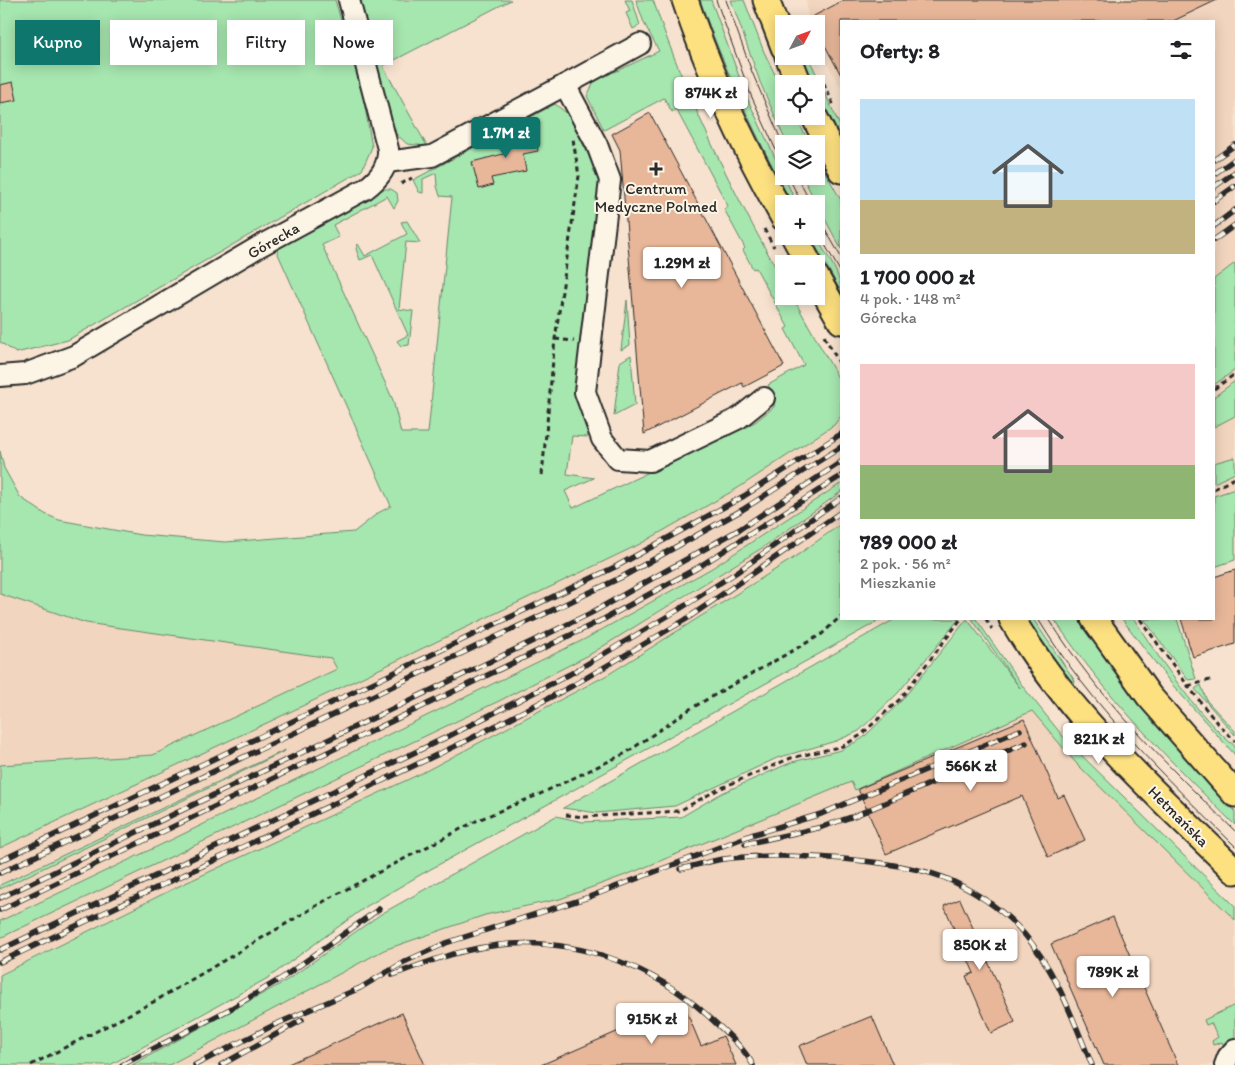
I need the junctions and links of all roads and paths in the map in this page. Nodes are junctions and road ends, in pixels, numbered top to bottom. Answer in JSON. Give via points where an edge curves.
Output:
{"nodes":[{"id":1,"x":349,"y":0,"type":"edge"},
{"id":2,"x":685,"y":0,"type":"edge"},
{"id":3,"x":766,"y":0,"type":"edge"},
{"id":4,"x":775,"y":24,"type":"edge"},
{"id":5,"x":640,"y":44,"type":"dead end"},
{"id":6,"x":796,"y":65,"type":"edge"},
{"id":7,"x":805,"y":75,"type":"edge"},
{"id":8,"x":565,"y":85,"type":"junction"},
{"id":9,"x":826,"y":115,"type":"edge"},
{"id":10,"x":582,"y":120,"type":"junction"},
{"id":11,"x":387,"y":162,"type":"junction"},
{"id":12,"x":840,"y":166,"type":"edge"},
{"id":13,"x":775,"y":201,"type":"edge"},
{"id":14,"x":825,"y":292,"type":"edge"},
{"id":15,"x":840,"y":319,"type":"edge"},
{"id":16,"x":555,"y":339,"type":"junction"},
{"id":17,"x":563,"y":340,"type":"dead end"},
{"id":18,"x":1235,"y":374,"type":"edge"},
{"id":19,"x":0,"y":376,"type":"edge"},
{"id":20,"x":1215,"y":388,"type":"edge"},
{"id":21,"x":764,"y":398,"type":"dead end"},
{"id":22,"x":542,"y":474,"type":"dead end"},
{"id":23,"x":1235,"y":478,"type":"edge"},
{"id":24,"x":1215,"y":488,"type":"edge"},
{"id":25,"x":840,"y":617,"type":"edge"},
{"id":26,"x":960,"y":620,"type":"edge"},
{"id":27,"x":1013,"y":620,"type":"edge"},
{"id":28,"x":1095,"y":620,"type":"edge"},
{"id":29,"x":1141,"y":620,"type":"edge"},
{"id":30,"x":1214,"y":679,"type":"dead end"},
{"id":31,"x":1188,"y":686,"type":"junction"},
{"id":32,"x":1235,"y":741,"type":"edge"},
{"id":33,"x":1235,"y":794,"type":"edge"},
{"id":34,"x":566,"y":815,"type":"dead end"},
{"id":35,"x":1235,"y":871,"type":"edge"},
{"id":36,"x":1235,"y":1050,"type":"edge"},
{"id":37,"x":32,"y":1065,"type":"edge"},
{"id":38,"x":1225,"y":1065,"type":"edge"}],
"edges":[{"from":1,"to":11,"type":"street","via":[[387,141]]},
{"from":2,"to":13,"type":"main road","via":[[717,85]]},
{"from":3,"to":4,"type":"main road"},
{"from":5,"to":8,"type":"street"},
{"from":6,"to":7,"type":"main road"},
{"from":8,"to":10,"type":"street"},
{"from":8,"to":11,"type":"street","via":[[432,156]]},
{"from":9,"to":12,"type":"main road"},
{"from":10,"to":16,"type":"path","via":[[572,141],[579,176]]},
{"from":10,"to":21,"type":"street","via":[[597,145],[610,180],[585,392],[602,439],[618,459],[650,461],[739,418]]},
{"from":11,"to":19,"type":"street","name":"Górecka","via":[[381,175],[365,189],[260,246],[91,348],[41,370]]},
{"from":14,"to":15,"type":"main road"},
{"from":16,"to":17,"type":"path"},
{"from":16,"to":22,"type":"path"},
{"from":18,"to":20,"type":"path"},
{"from":23,"to":24,"type":"path"},
{"from":25,"to":37,"type":"path","via":[[822,634],[690,709],[620,756],[476,821],[328,899],[157,1000]]},
{"from":26,"to":34,"type":"path","via":[[900,699],[861,735],[843,746],[791,758],[719,789],[679,811],[584,817]]},
{"from":27,"to":35,"type":"main road","name":"Hetmańska","via":[[1045,669],[1086,721]]},
{"from":28,"to":33,"type":"main road","via":[[1149,696]]},
{"from":29,"to":31,"type":"path"},
{"from":30,"to":31,"type":"path"},
{"from":31,"to":32,"type":"path"},
{"from":36,"to":38,"type":"street"}]}
